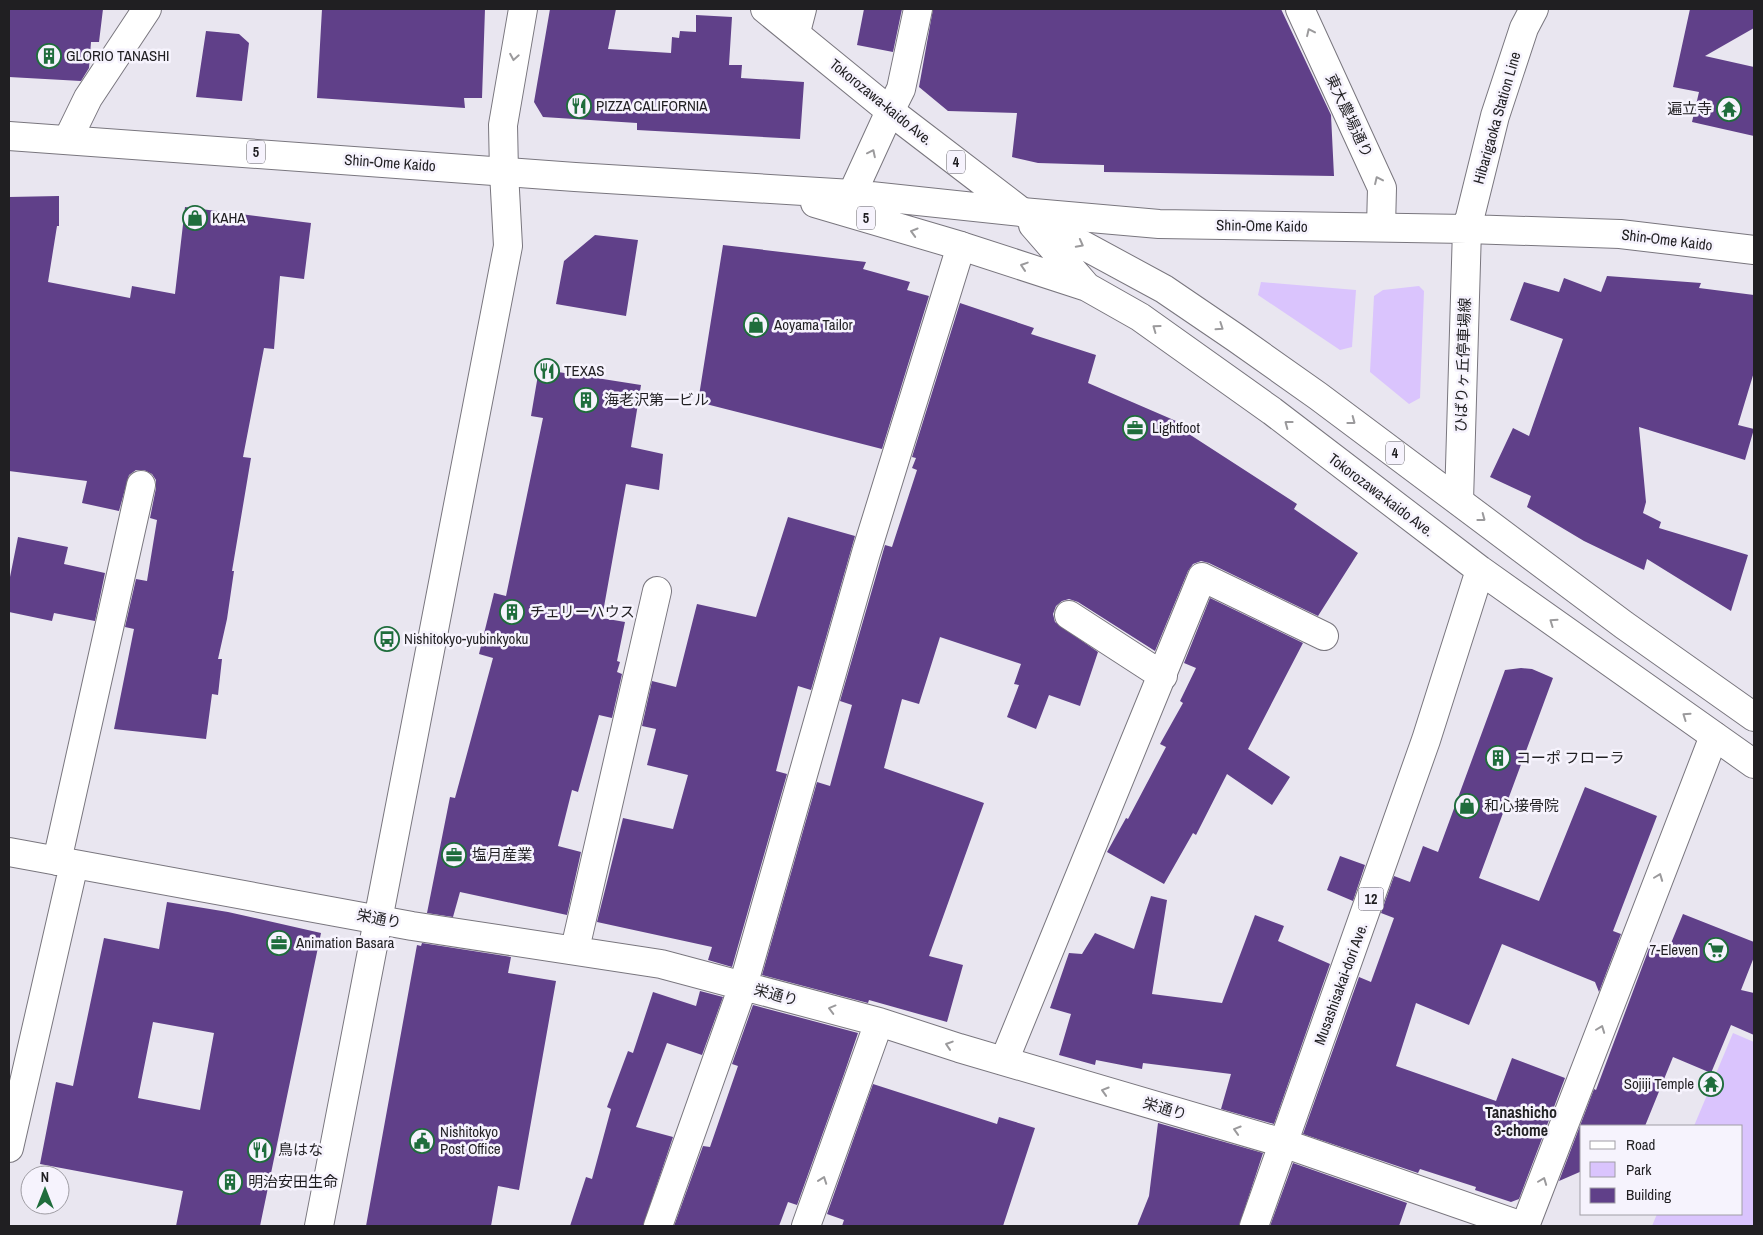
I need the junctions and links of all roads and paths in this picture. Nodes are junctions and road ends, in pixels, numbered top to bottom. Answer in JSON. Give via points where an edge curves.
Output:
{"nodes":[{"id":1,"x":147,"y":9,"type":"edge"},
{"id":2,"x":523,"y":9,"type":"edge"},
{"id":3,"x":766,"y":9,"type":"edge"},
{"id":4,"x":918,"y":9,"type":"edge"},
{"id":5,"x":1300,"y":9,"type":"edge"},
{"id":6,"x":1534,"y":9,"type":"edge"},
{"id":7,"x":799,"y":21,"type":"edge"},
{"id":8,"x":890,"y":111,"type":"junction"},
{"id":9,"x":9,"y":136,"type":"edge"},
{"id":10,"x":68,"y":139,"type":"junction"},
{"id":11,"x":504,"y":172,"type":"junction"},
{"id":12,"x":771,"y":190,"type":"junction"},
{"id":13,"x":852,"y":194,"type":"junction"},
{"id":14,"x":1022,"y":212,"type":"junction"},
{"id":15,"x":1380,"y":228,"type":"junction"},
{"id":16,"x":1467,"y":229,"type":"junction"},
{"id":17,"x":961,"y":246,"type":"junction"},
{"id":18,"x":1754,"y":250,"type":"edge"},
{"id":19,"x":1087,"y":287,"type":"junction"},
{"id":20,"x":141,"y":486,"type":"dead end"},
{"id":21,"x":1459,"y":501,"type":"junction"},
{"id":22,"x":1480,"y":570,"type":"junction"},
{"id":23,"x":657,"y":591,"type":"dead end"},
{"id":24,"x":1069,"y":615,"type":"dead end"},
{"id":25,"x":1324,"y":636,"type":"dead end"},
{"id":26,"x":1163,"y":676,"type":"junction"},
{"id":27,"x":1754,"y":717,"type":"edge"},
{"id":28,"x":1714,"y":736,"type":"junction"},
{"id":29,"x":1754,"y":764,"type":"edge"},
{"id":30,"x":9,"y":852,"type":"edge"},
{"id":31,"x":66,"y":862,"type":"junction"},
{"id":32,"x":378,"y":920,"type":"junction"},
{"id":33,"x":575,"y":949,"type":"junction"},
{"id":34,"x":743,"y":986,"type":"junction"},
{"id":35,"x":879,"y":1022,"type":"junction"},
{"id":36,"x":1004,"y":1062,"type":"junction"},
{"id":37,"x":1283,"y":1143,"type":"junction"},
{"id":38,"x":9,"y":1148,"type":"edge"},
{"id":39,"x":319,"y":1226,"type":"edge"},
{"id":40,"x":658,"y":1226,"type":"edge"},
{"id":41,"x":806,"y":1226,"type":"edge"},
{"id":42,"x":1254,"y":1226,"type":"edge"},
{"id":43,"x":1524,"y":1226,"type":"edge"}],
"edges":[{"from":1,"to":10,"type":"street","via":[[88,98]]},
{"from":2,"to":11,"type":"street","one_way":true,"via":[[503,125]]},
{"from":3,"to":7,"type":"street","name":"Tokorozawa-kaido Ave.","number":"4"},
{"from":4,"to":8,"type":"street","via":[[901,89]]},
{"from":15,"to":5,"type":"street","name":"東大農場通り","one_way":true,"via":[[1382,188]]},
{"from":6,"to":16,"type":"street","name":"Hibarigaoka Station Line","via":[[1524,28],[1495,116]]},
{"from":7,"to":8,"type":"street","name":"Tokorozawa-kaido Ave.","number":"4"},
{"from":13,"to":8,"type":"street","one_way":true},
{"from":8,"to":14,"type":"street","name":"Tokorozawa-kaido Ave.","number":"4"},
{"from":9,"to":10,"type":"street","name":"Shin-Ome Kaido","number":"5"},
{"from":10,"to":11,"type":"street","name":"Shin-Ome Kaido","number":"5"},
{"from":11,"to":12,"type":"street","name":"Shin-Ome Kaido","number":"5"},
{"from":11,"to":32,"type":"street","via":[[508,246]]},
{"from":12,"to":13,"type":"street","name":"Shin-Ome Kaido","number":"5"},
{"from":17,"to":12,"type":"street","name":"Shin-Ome Kaido","number":"5","one_way":true},
{"from":13,"to":14,"type":"street","name":"Shin-Ome Kaido","number":"5"},
{"from":14,"to":15,"type":"street","name":"Shin-Ome Kaido","via":[[1159,224]]},
{"from":14,"to":19,"type":"street","name":"Tokorozawa-kaido Ave.","number":"4"},
{"from":14,"to":21,"type":"street","name":"Tokorozawa-kaido Ave.","number":"4","one_way":true,"via":[[1164,289],[1318,396]]},
{"from":15,"to":16,"type":"street","name":"Shin-Ome Kaido"},
{"from":16,"to":18,"type":"street","name":"Shin-Ome Kaido","via":[[1620,234]]},
{"from":16,"to":21,"type":"street","name":"ひばりヶ丘停車場線"},
{"from":19,"to":17,"type":"street","name":"Shin-Ome Kaido","number":"5","one_way":true},
{"from":17,"to":34,"type":"street","via":[[866,553]]},
{"from":22,"to":19,"type":"street","name":"Tokorozawa-kaido Ave.","number":"4","one_way":true,"via":[[1264,406],[1140,317]]},
{"from":20,"to":31,"type":"street"},
{"from":21,"to":27,"type":"street","name":"Tokorozawa-kaido Ave.","number":"4","one_way":true,"via":[[1624,625]]},
{"from":28,"to":22,"type":"street","name":"Tokorozawa-kaido Ave.","number":"4","one_way":true},
{"from":22,"to":37,"type":"street","name":"Musashisakai-dori Ave.","number":"12","via":[[1426,740]]},
{"from":23,"to":33,"type":"street"},
{"from":24,"to":26,"type":"street"},
{"from":25,"to":26,"type":"street","via":[[1202,577]]},
{"from":26,"to":36,"type":"street"},
{"from":28,"to":29,"type":"street","name":"Tokorozawa-kaido Ave.","number":"4"},
{"from":43,"to":28,"type":"street","one_way":true},
{"from":30,"to":31,"type":"street","name":"栄通り"},
{"from":31,"to":32,"type":"street","name":"栄通り"},
{"from":31,"to":38,"type":"street"},
{"from":32,"to":33,"type":"street","name":"栄通り"},
{"from":32,"to":39,"type":"street"},
{"from":33,"to":34,"type":"street","name":"栄通り","via":[[661,964]]},
{"from":35,"to":34,"type":"street","name":"栄通り","one_way":true},
{"from":34,"to":40,"type":"street"},
{"from":36,"to":35,"type":"street","name":"栄通り","one_way":true},
{"from":41,"to":35,"type":"street","one_way":true},
{"from":37,"to":36,"type":"street","name":"栄通り","one_way":true},
{"from":37,"to":42,"type":"street","name":"Musashisakai-dori Ave.","number":"12"},
{"from":37,"to":43,"type":"street","name":"栄通り"}]}
